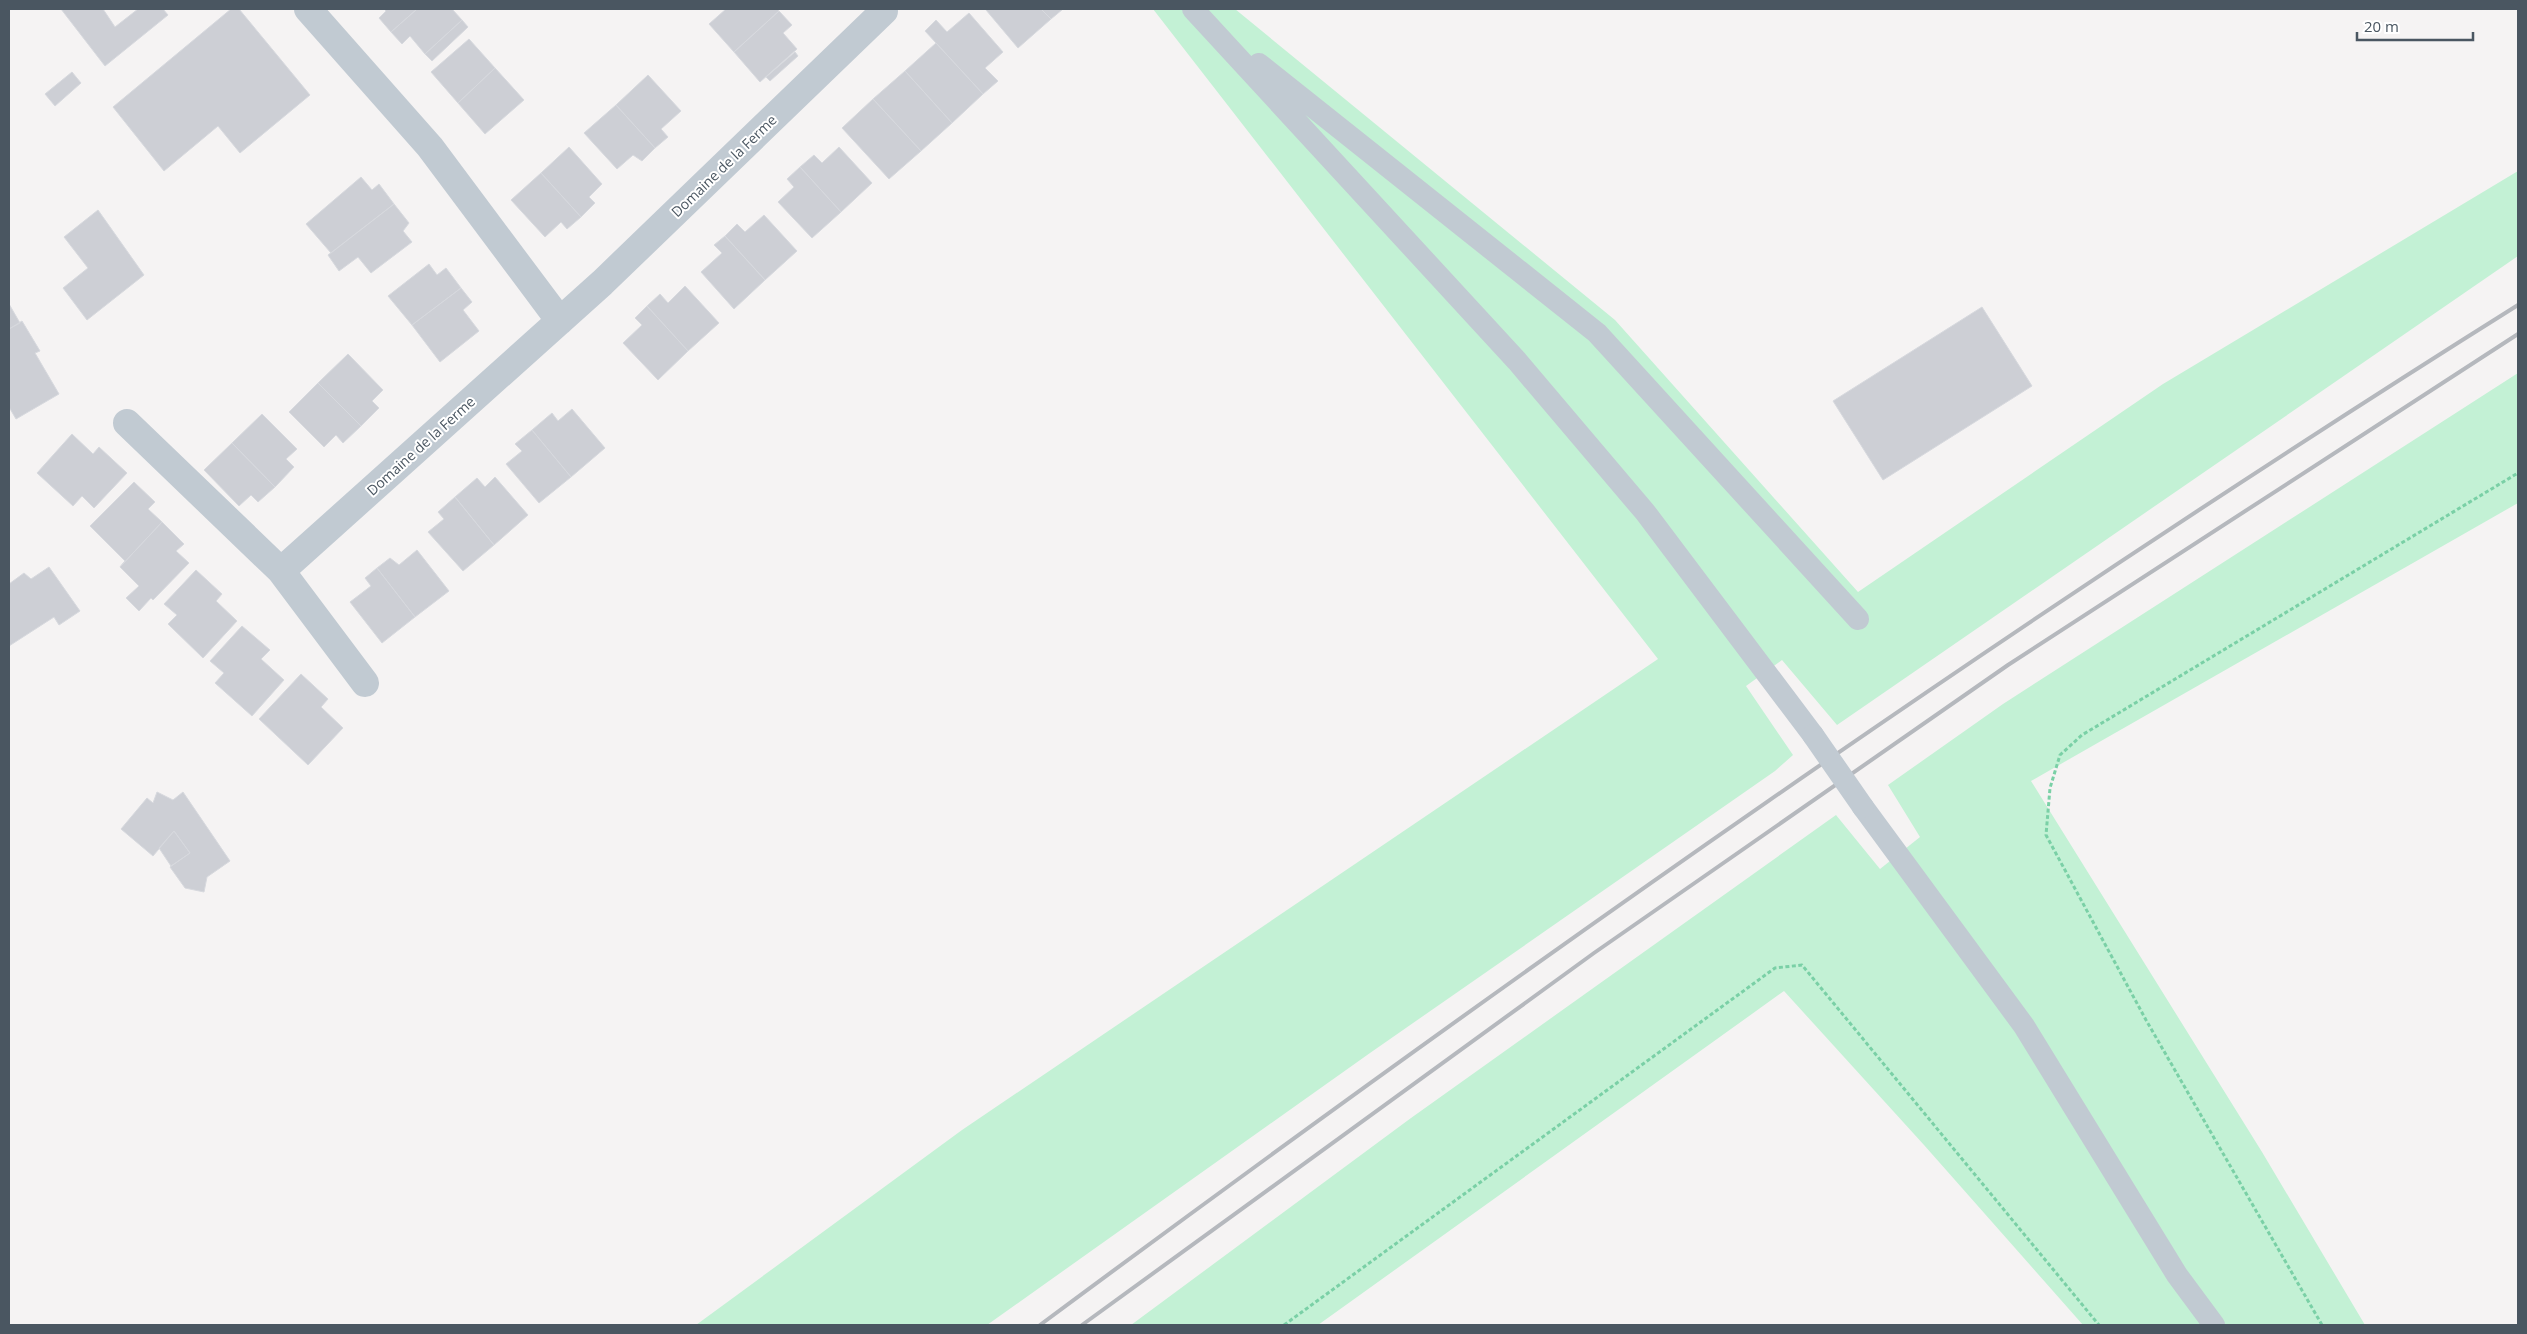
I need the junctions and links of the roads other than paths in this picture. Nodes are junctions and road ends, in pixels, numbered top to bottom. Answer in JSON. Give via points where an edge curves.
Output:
{"nodes":[{"id":1,"x":308,"y":9,"type":"edge"},
{"id":2,"x":882,"y":9,"type":"edge"},
{"id":3,"x":1198,"y":14,"type":"edge"},
{"id":4,"x":560,"y":321,"type":"junction"},
{"id":5,"x":127,"y":423,"type":"dead end"},
{"id":6,"x":281,"y":571,"type":"junction"},
{"id":7,"x":1858,"y":619,"type":"dead end"},
{"id":8,"x":365,"y":684,"type":"dead end"},
{"id":9,"x":2214,"y":1325,"type":"edge"}],
"edges":[{"from":1,"to":4,"type":"street","via":[[430,147]]},
{"from":2,"to":4,"type":"street","name":"Domaine de la Ferme","via":[[884,11]]},
{"from":3,"to":7,"type":"lane","via":[[1597,332]]},
{"from":3,"to":9,"type":"lane","bridge":true,"via":[[1517,361],[1645,512],[1813,735],[2024,1026],[2178,1275]]},
{"from":4,"to":6,"type":"street","name":"Domaine de la Ferme"},
{"from":5,"to":6,"type":"street"},
{"from":6,"to":8,"type":"street"}]}
